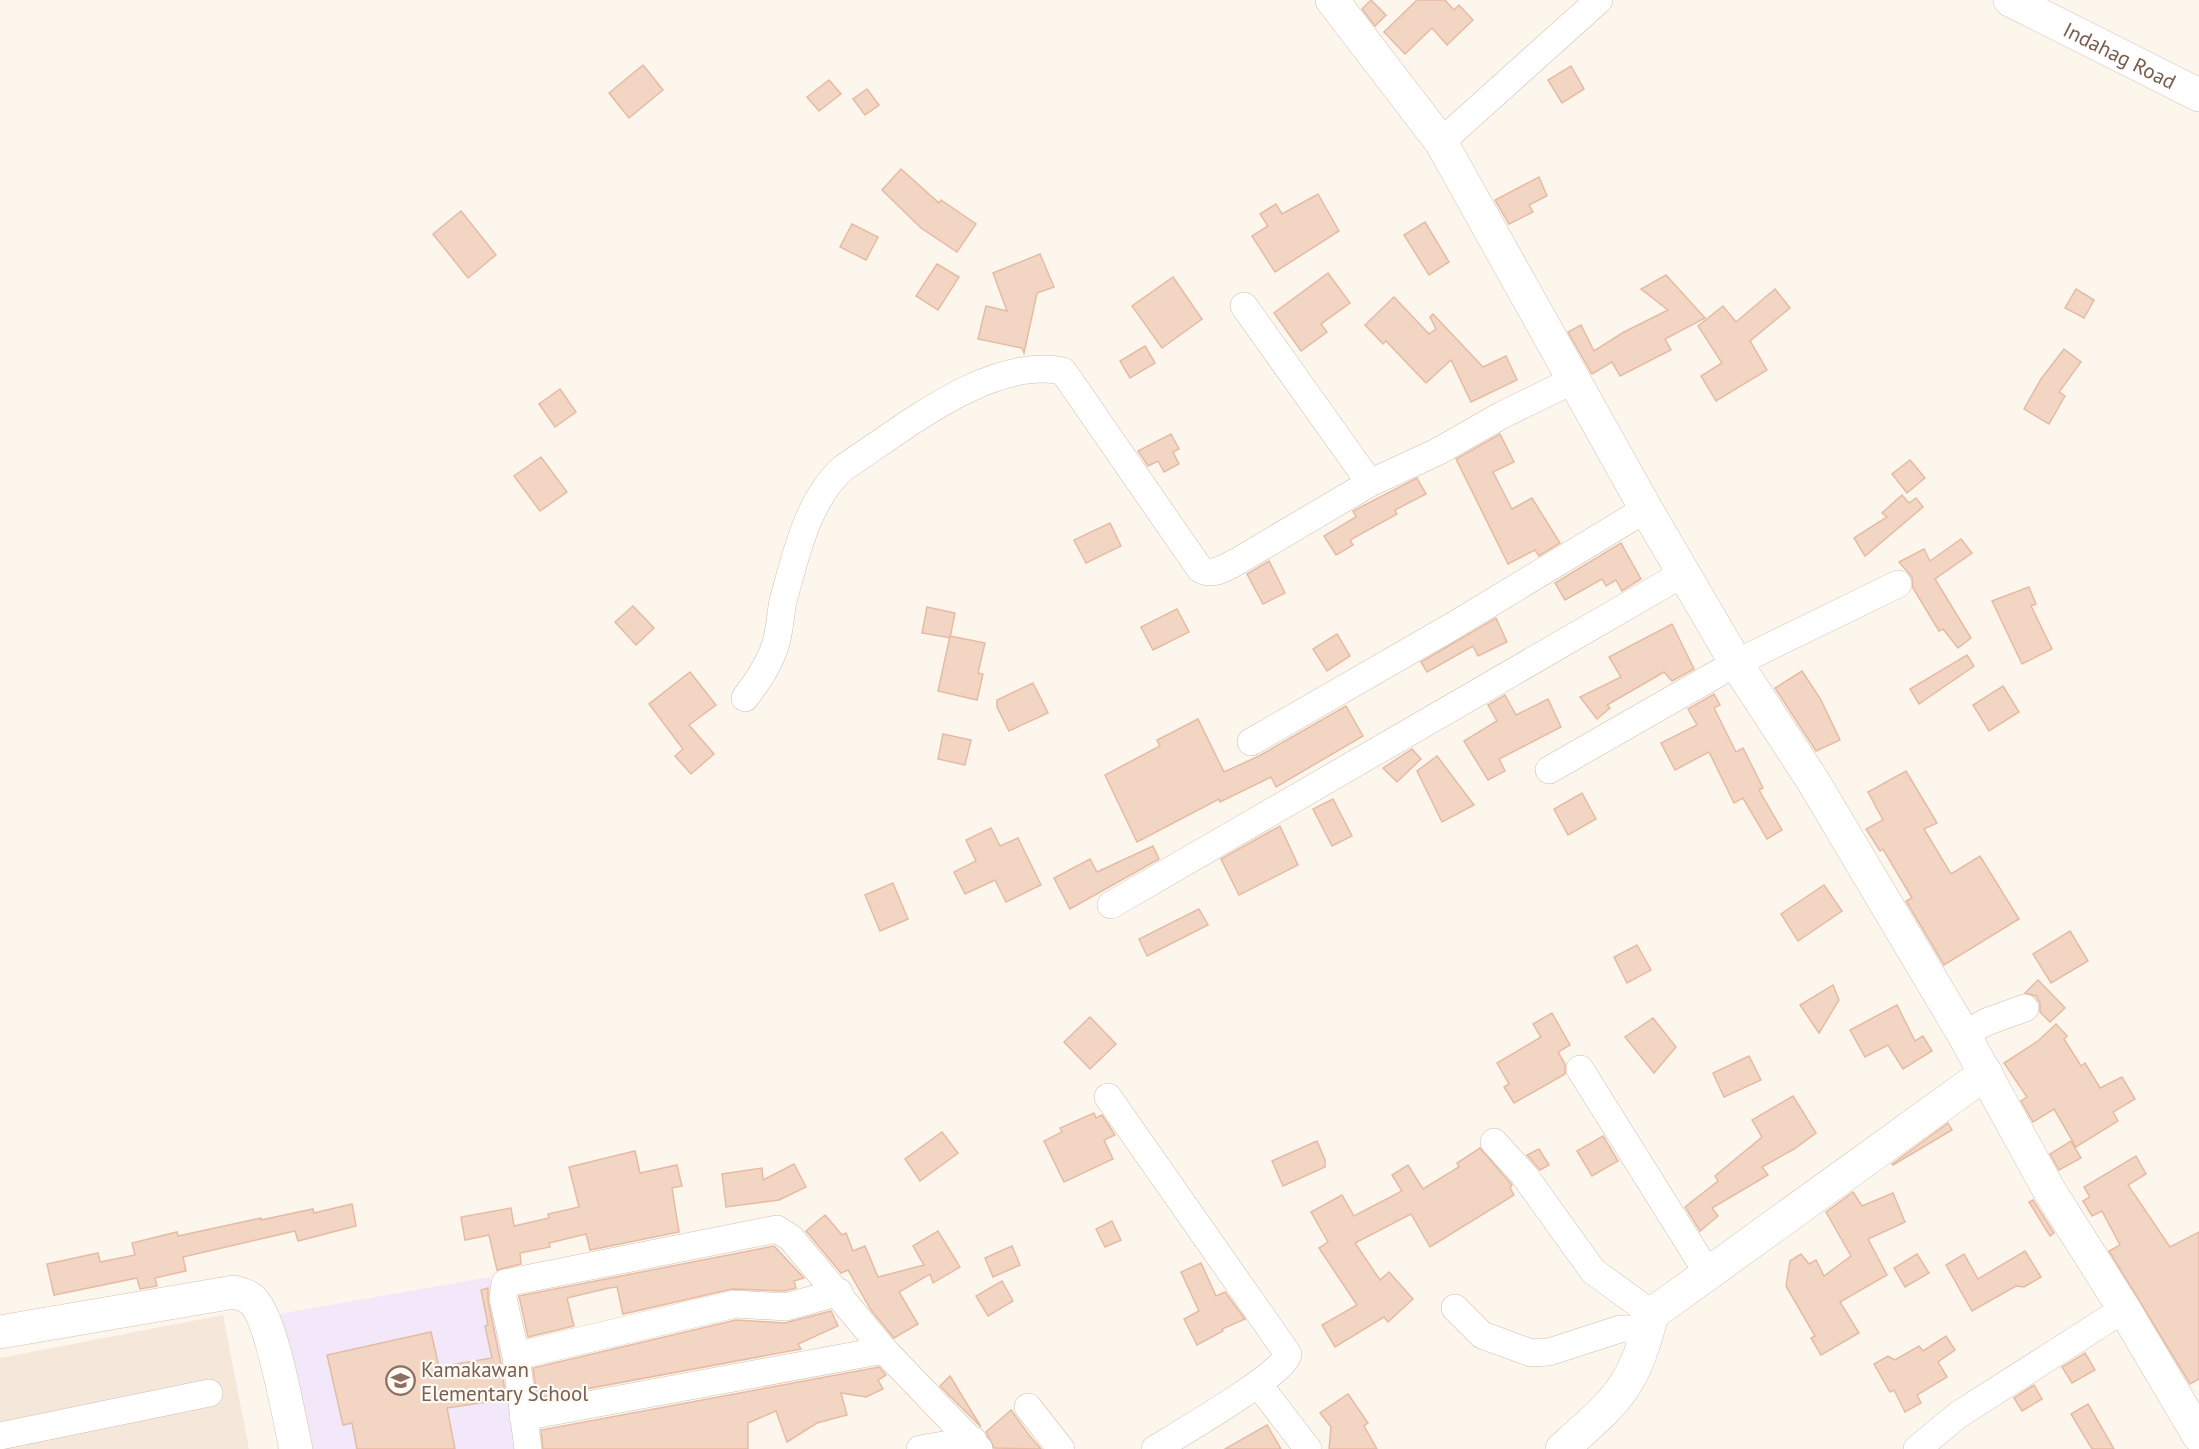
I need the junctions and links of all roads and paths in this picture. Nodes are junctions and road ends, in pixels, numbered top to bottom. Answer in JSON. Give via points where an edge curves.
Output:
{"nodes":[{"id":1,"x":1599,"y":0,"type":"edge"},
{"id":2,"x":1335,"y":1,"type":"edge"},
{"id":3,"x":2024,"y":3,"type":"edge"},
{"id":4,"x":2199,"y":95,"type":"edge"},
{"id":5,"x":1441,"y":142,"type":"junction"},
{"id":6,"x":1244,"y":306,"type":"dead end"},
{"id":7,"x":1576,"y":379,"type":"junction"},
{"id":8,"x":1370,"y":483,"type":"junction"},
{"id":9,"x":1646,"y":509,"type":"junction"},
{"id":10,"x":1684,"y":573,"type":"junction"},
{"id":11,"x":1898,"y":584,"type":"dead end"},
{"id":12,"x":1736,"y":663,"type":"junction"},
{"id":13,"x":745,"y":698,"type":"dead end"},
{"id":14,"x":1251,"y":742,"type":"dead end"},
{"id":15,"x":1549,"y":770,"type":"dead end"},
{"id":16,"x":1111,"y":905,"type":"dead end"},
{"id":17,"x":2025,"y":1008,"type":"dead end"},
{"id":18,"x":1964,"y":1035,"type":"junction"},
{"id":19,"x":1580,"y":1069,"type":"dead end"},
{"id":20,"x":1986,"y":1073,"type":"junction"},
{"id":21,"x":1108,"y":1096,"type":"dead end"},
{"id":22,"x":1494,"y":1142,"type":"dead end"},
{"id":23,"x":1707,"y":1272,"type":"junction"},
{"id":24,"x":839,"y":1292,"type":"junction"},
{"id":25,"x":1455,"y":1308,"type":"dead end"},
{"id":26,"x":2124,"y":1309,"type":"junction"},
{"id":27,"x":1651,"y":1321,"type":"junction"},
{"id":28,"x":0,"y":1332,"type":"edge"},
{"id":29,"x":884,"y":1350,"type":"junction"},
{"id":30,"x":516,"y":1356,"type":"junction"},
{"id":31,"x":1258,"y":1384,"type":"junction"},
{"id":32,"x":209,"y":1393,"type":"dead end"},
{"id":33,"x":1028,"y":1407,"type":"dead end"},
{"id":34,"x":523,"y":1417,"type":"junction"},
{"id":35,"x":0,"y":1436,"type":"edge"},
{"id":36,"x":2199,"y":1436,"type":"edge"},
{"id":37,"x":976,"y":1444,"type":"edge"},
{"id":38,"x":297,"y":1449,"type":"edge"},
{"id":39,"x":528,"y":1449,"type":"edge"},
{"id":40,"x":920,"y":1449,"type":"edge"},
{"id":41,"x":1061,"y":1449,"type":"edge"},
{"id":42,"x":1155,"y":1449,"type":"edge"},
{"id":43,"x":1308,"y":1449,"type":"edge"},
{"id":44,"x":1562,"y":1449,"type":"edge"},
{"id":45,"x":1917,"y":1449,"type":"edge"}],
"edges":[{"from":1,"to":5,"type":"street"},
{"from":2,"to":5,"type":"main road"},
{"from":3,"to":4,"type":"main road","name":"Indahag Road"},
{"from":5,"to":7,"type":"main road"},
{"from":6,"to":8,"type":"street"},
{"from":7,"to":8,"type":"street"},
{"from":7,"to":9,"type":"main road"},
{"from":8,"to":13,"type":"street","via":[[1238,561],[1206,573],[1115,450],[1063,371],[1049,368],[1002,376],[952,398],[830,480],[805,529],[783,602],[775,646]]},
{"from":9,"to":10,"type":"main road"},
{"from":9,"to":14,"type":"street"},
{"from":10,"to":12,"type":"main road"},
{"from":10,"to":16,"type":"street"},
{"from":11,"to":12,"type":"street"},
{"from":12,"to":15,"type":"street"},
{"from":12,"to":18,"type":"main road","via":[[1813,781]]},
{"from":17,"to":18,"type":"street"},
{"from":18,"to":20,"type":"main road"},
{"from":19,"to":23,"type":"street"},
{"from":20,"to":23,"type":"main road"},
{"from":20,"to":26,"type":"main road","via":[[2054,1199]]},
{"from":21,"to":31,"type":"street","via":[[1287,1349],[1284,1366]]},
{"from":22,"to":27,"type":"street","via":[[1524,1175],[1593,1270]]},
{"from":23,"to":27,"type":"main road"},
{"from":24,"to":29,"type":"street"},
{"from":24,"to":30,"type":"street","via":[[786,1307],[735,1304]]},
{"from":24,"to":30,"type":"street","via":[[791,1238],[777,1229],[552,1272],[505,1283],[503,1298]]},
{"from":25,"to":27,"type":"street","via":[[1482,1335],[1531,1353],[1549,1352]]},
{"from":26,"to":36,"type":"main road"},
{"from":26,"to":45,"type":"street","via":[[1958,1415]]},
{"from":27,"to":44,"type":"main road","via":[[1638,1365],[1625,1389]]},
{"from":28,"to":38,"type":"main road","via":[[234,1292],[250,1298],[262,1311]]},
{"from":29,"to":34,"type":"street"},
{"from":29,"to":37,"type":"street"},
{"from":30,"to":34,"type":"street"},
{"from":31,"to":42,"type":"street"},
{"from":31,"to":43,"type":"street"},
{"from":32,"to":35,"type":"street"},
{"from":33,"to":41,"type":"street"},
{"from":34,"to":39,"type":"street"},
{"from":37,"to":40,"type":"street"}]}
